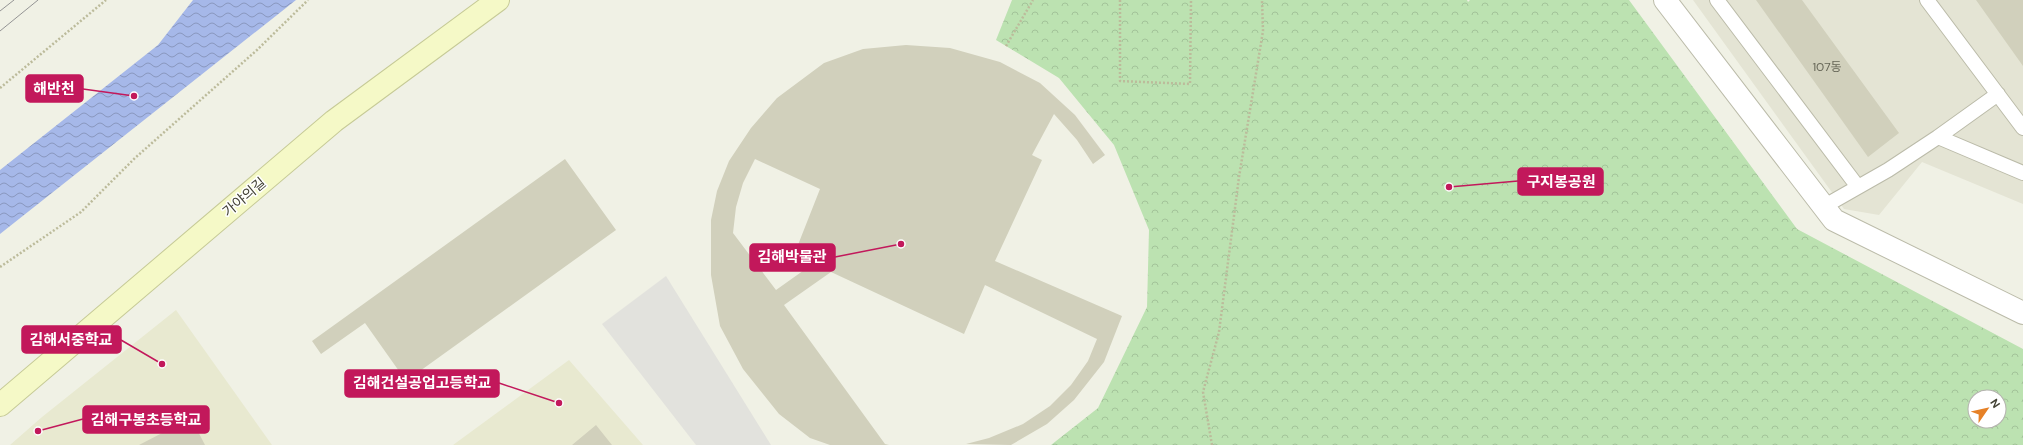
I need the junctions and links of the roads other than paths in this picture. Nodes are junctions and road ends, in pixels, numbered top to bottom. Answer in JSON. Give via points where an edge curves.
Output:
{"nodes":[{"id":1,"x":498,"y":0,"type":"edge"},
{"id":2,"x":1665,"y":0,"type":"edge"},
{"id":3,"x":1717,"y":0,"type":"edge"},
{"id":4,"x":1927,"y":0,"type":"edge"},
{"id":5,"x":1998,"y":94,"type":"junction"},
{"id":6,"x":2023,"y":128,"type":"edge"},
{"id":7,"x":1938,"y":137,"type":"junction"},
{"id":8,"x":2023,"y":174,"type":"edge"},
{"id":9,"x":1858,"y":187,"type":"junction"},
{"id":10,"x":1823,"y":207,"type":"junction"},
{"id":11,"x":2023,"y":313,"type":"edge"},
{"id":12,"x":0,"y":405,"type":"edge"}],
"edges":[{"from":1,"to":12,"type":"street","name":"가야의길","via":[[334,121]]},
{"from":2,"to":10,"type":"street"},
{"from":3,"to":9,"type":"lane"},
{"from":4,"to":5,"type":"lane"},
{"from":5,"to":6,"type":"lane"},
{"from":5,"to":7,"type":"lane"},
{"from":7,"to":8,"type":"lane"},
{"from":7,"to":9,"type":"lane"},
{"from":9,"to":10,"type":"lane"},
{"from":10,"to":11,"type":"street","via":[[1834,220]]}]}
